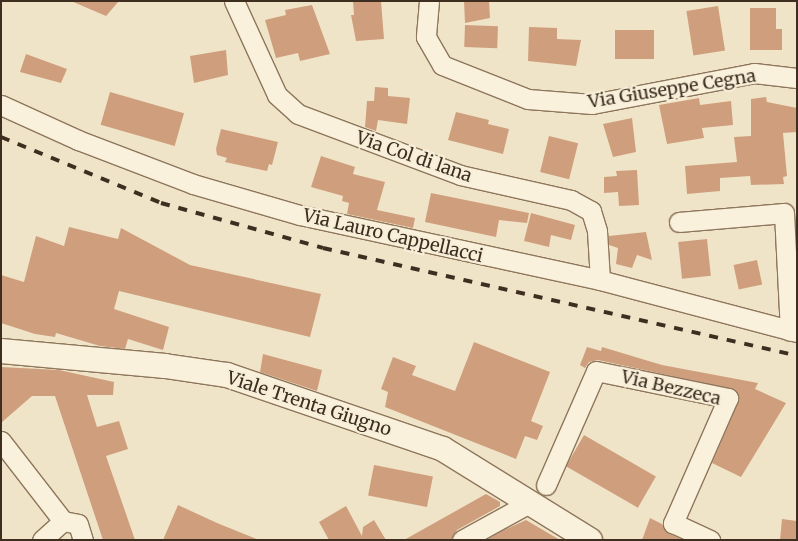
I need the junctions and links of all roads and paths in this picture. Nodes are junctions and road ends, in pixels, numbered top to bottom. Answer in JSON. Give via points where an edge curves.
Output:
{"nodes":[{"id":1,"x":234,"y":1,"type":"edge"},
{"id":2,"x":429,"y":1,"type":"edge"},
{"id":3,"x":797,"y":78,"type":"edge"},
{"id":4,"x":1,"y":105,"type":"edge"},
{"id":5,"x":680,"y":222,"type":"dead end"},
{"id":6,"x":600,"y":280,"type":"junction"},
{"id":7,"x":793,"y":332,"type":"edge"},
{"id":8,"x":1,"y":351,"type":"edge"},
{"id":9,"x":1,"y":441,"type":"edge"},
{"id":10,"x":538,"y":494,"type":"junction"},
{"id":11,"x":63,"y":521,"type":"junction"},
{"id":12,"x":42,"y":540,"type":"edge"},
{"id":13,"x":83,"y":540,"type":"edge"},
{"id":14,"x":462,"y":540,"type":"edge"},
{"id":15,"x":590,"y":540,"type":"edge"},
{"id":16,"x":710,"y":540,"type":"edge"}],
"edges":[{"from":1,"to":6,"type":"street","name":"Via Col di lana","via":[[277,95],[298,114],[460,175],[571,200],[591,211],[597,231]]},
{"from":2,"to":3,"type":"street","name":"Via Giuseppe Cegna","via":[[426,38],[442,66],[528,99],[592,104],[754,73]]},
{"from":4,"to":6,"type":"street","name":"Via Lauro Cappellacci","via":[[140,164],[256,202],[457,251]]},
{"from":5,"to":7,"type":"street","via":[[784,213]]},
{"from":6,"to":7,"type":"street","name":"Via Lauro Cappellacci"},
{"from":8,"to":10,"type":"street","name":"Viale Trenta Giugno","via":[[165,366],[227,376],[443,449]]},
{"from":9,"to":11,"type":"street"},
{"from":10,"to":14,"type":"street"},
{"from":10,"to":15,"type":"street","name":"Viale Trenta Giugno"},
{"from":10,"to":16,"type":"street","name":"Via Bezzeca","via":[[596,371],[728,398],[673,522]]},
{"from":11,"to":12,"type":"street"},
{"from":11,"to":13,"type":"street","via":[[78,524]]}]}
